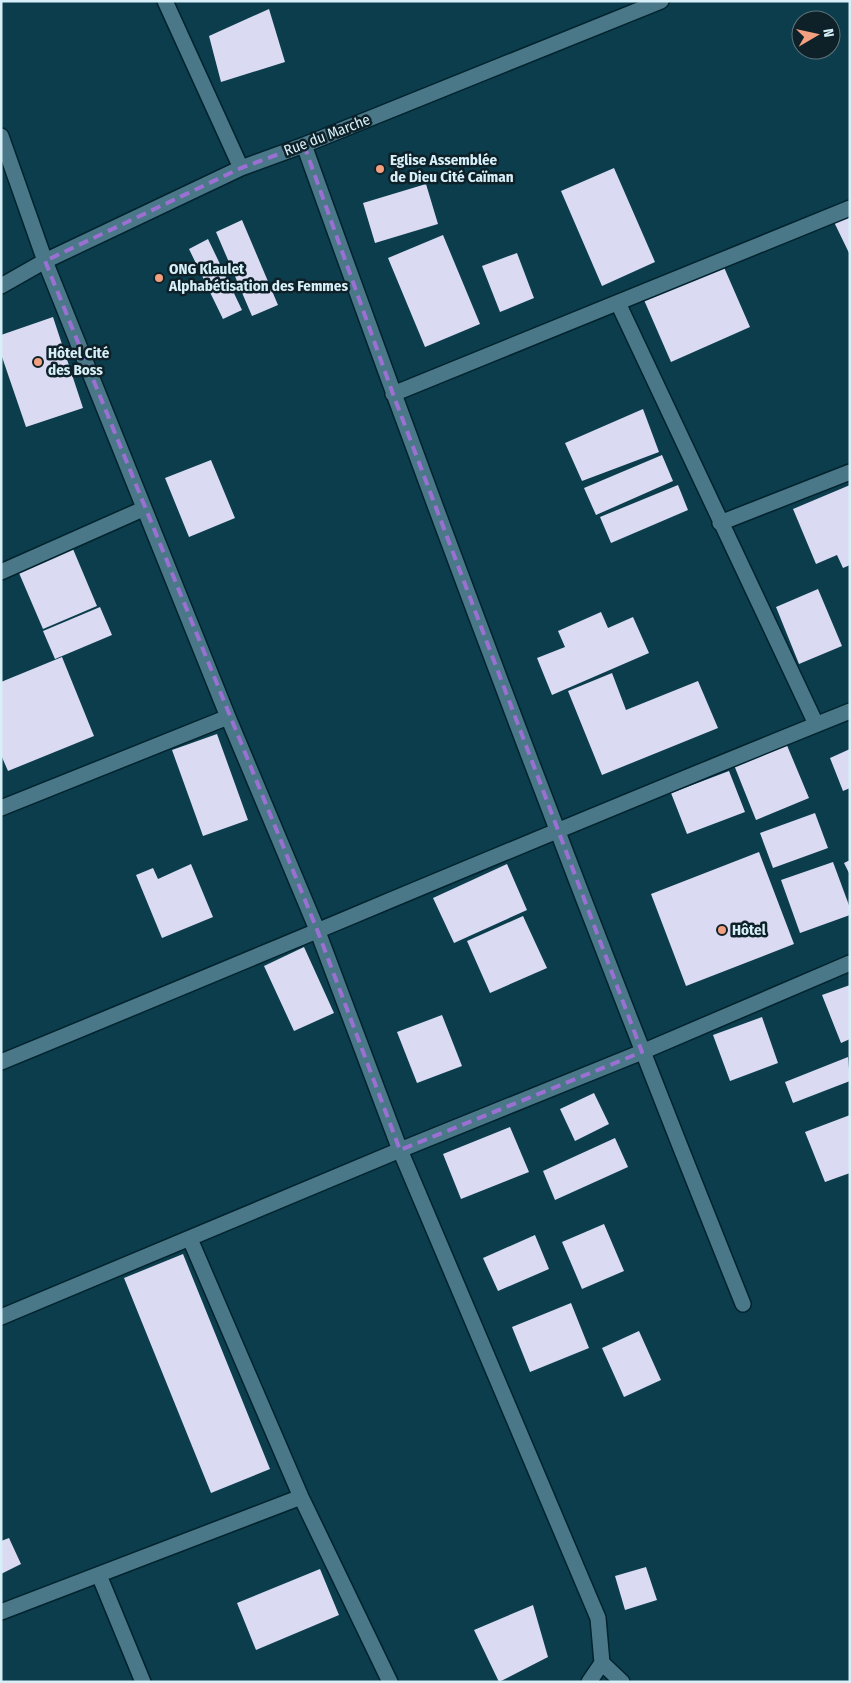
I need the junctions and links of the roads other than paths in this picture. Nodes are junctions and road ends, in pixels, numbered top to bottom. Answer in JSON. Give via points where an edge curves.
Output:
{"nodes":[{"id":1,"x":166,"y":1,"type":"edge"},
{"id":2,"x":661,"y":1,"type":"edge"},
{"id":3,"x":1,"y":136,"type":"edge"},
{"id":4,"x":304,"y":145,"type":"junction"},
{"id":5,"x":241,"y":168,"type":"junction"},
{"id":6,"x":850,"y":208,"type":"edge"},
{"id":7,"x":45,"y":261,"type":"junction"},
{"id":8,"x":1,"y":286,"type":"edge"},
{"id":9,"x":618,"y":303,"type":"junction"},
{"id":10,"x":393,"y":394,"type":"junction"},
{"id":11,"x":850,"y":472,"type":"edge"},
{"id":12,"x":144,"y":509,"type":"junction"},
{"id":13,"x":720,"y":523,"type":"junction"},
{"id":14,"x":1,"y":572,"type":"edge"},
{"id":15,"x":850,"y":710,"type":"edge"},
{"id":16,"x":228,"y":717,"type":"junction"},
{"id":17,"x":816,"y":724,"type":"junction"},
{"id":18,"x":1,"y":808,"type":"edge"},
{"id":19,"x":558,"y":828,"type":"junction"},
{"id":20,"x":318,"y":932,"type":"junction"},
{"id":21,"x":850,"y":963,"type":"edge"},
{"id":22,"x":642,"y":1052,"type":"junction"},
{"id":23,"x":1,"y":1062,"type":"edge"},
{"id":24,"x":400,"y":1150,"type":"junction"},
{"id":25,"x":190,"y":1239,"type":"junction"},
{"id":26,"x":743,"y":1304,"type":"dead end"},
{"id":27,"x":1,"y":1317,"type":"edge"},
{"id":28,"x":301,"y":1497,"type":"junction"},
{"id":29,"x":99,"y":1575,"type":"junction"},
{"id":30,"x":1,"y":1612,"type":"edge"},
{"id":31,"x":602,"y":1664,"type":"junction"},
{"id":32,"x":144,"y":1682,"type":"edge"},
{"id":33,"x":390,"y":1682,"type":"edge"},
{"id":34,"x":590,"y":1682,"type":"edge"},
{"id":35,"x":622,"y":1682,"type":"edge"}],
"edges":[{"from":1,"to":5,"type":"street"},
{"from":2,"to":4,"type":"street","name":"Rue du Marche"},
{"from":3,"to":7,"type":"street"},
{"from":4,"to":5,"type":"street","name":"Rue du Marche"},
{"from":4,"to":10,"type":"street"},
{"from":5,"to":7,"type":"street","name":"Rue du Marche"},
{"from":6,"to":9,"type":"street"},
{"from":7,"to":8,"type":"street","name":"Rue du Marche"},
{"from":7,"to":12,"type":"street"},
{"from":9,"to":10,"type":"street"},
{"from":9,"to":13,"type":"street"},
{"from":10,"to":19,"type":"street"},
{"from":11,"to":13,"type":"street"},
{"from":12,"to":14,"type":"street"},
{"from":12,"to":16,"type":"street"},
{"from":13,"to":17,"type":"street"},
{"from":15,"to":17,"type":"street"},
{"from":16,"to":18,"type":"street"},
{"from":16,"to":20,"type":"street"},
{"from":17,"to":19,"type":"street"},
{"from":19,"to":20,"type":"street"},
{"from":19,"to":22,"type":"street"},
{"from":20,"to":23,"type":"street"},
{"from":20,"to":24,"type":"street"},
{"from":21,"to":22,"type":"street"},
{"from":22,"to":24,"type":"street"},
{"from":22,"to":26,"type":"street"},
{"from":24,"to":25,"type":"street"},
{"from":24,"to":31,"type":"street","via":[[598,1618]]},
{"from":25,"to":27,"type":"street"},
{"from":25,"to":28,"type":"street"},
{"from":28,"to":29,"type":"street"},
{"from":28,"to":33,"type":"street"},
{"from":29,"to":30,"type":"street"},
{"from":29,"to":32,"type":"street"},
{"from":31,"to":34,"type":"street"},
{"from":31,"to":35,"type":"street"}]}
